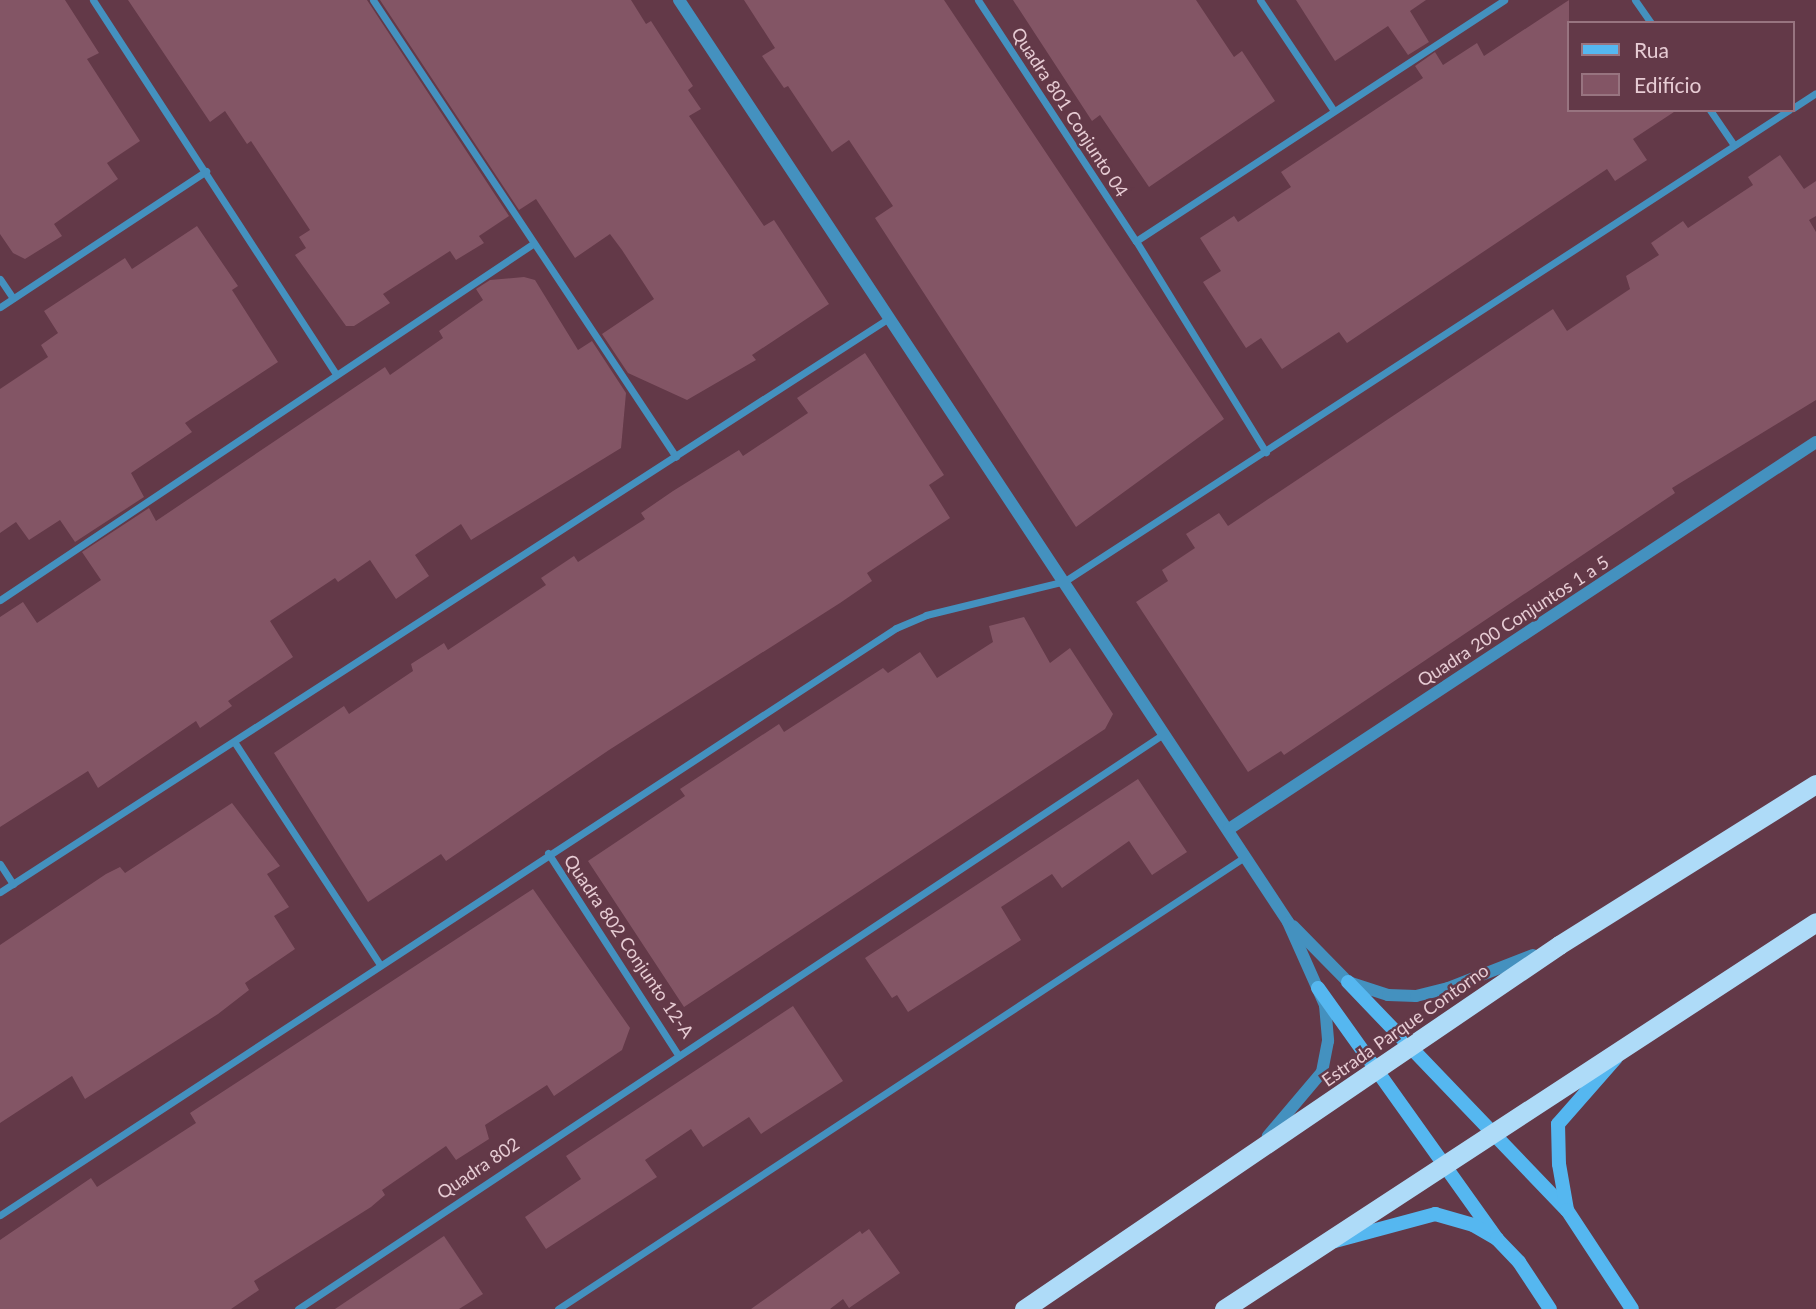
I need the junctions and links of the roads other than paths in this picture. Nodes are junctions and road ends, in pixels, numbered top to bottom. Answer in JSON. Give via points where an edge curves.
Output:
{"nodes":[{"id":1,"x":93,"y":0,"type":"edge"},
{"id":2,"x":373,"y":0,"type":"edge"},
{"id":3,"x":679,"y":0,"type":"edge"},
{"id":4,"x":978,"y":0,"type":"edge"},
{"id":5,"x":1260,"y":0,"type":"edge"},
{"id":6,"x":1504,"y":0,"type":"edge"},
{"id":7,"x":1635,"y":0,"type":"edge"},
{"id":8,"x":1650,"y":21,"type":"edge"},
{"id":9,"x":1816,"y":93,"type":"edge"},
{"id":10,"x":1795,"y":106,"type":"edge"},
{"id":11,"x":1334,"y":111,"type":"junction"},
{"id":12,"x":1711,"y":112,"type":"edge"},
{"id":13,"x":1786,"y":112,"type":"edge"},
{"id":14,"x":1734,"y":145,"type":"junction"},
{"id":15,"x":206,"y":171,"type":"junction"},
{"id":16,"x":1136,"y":241,"type":"junction"},
{"id":17,"x":534,"y":243,"type":"junction"},
{"id":18,"x":0,"y":279,"type":"edge"},
{"id":19,"x":13,"y":298,"type":"junction"},
{"id":20,"x":0,"y":307,"type":"edge"},
{"id":21,"x":890,"y":317,"type":"junction"},
{"id":22,"x":335,"y":373,"type":"junction"},
{"id":23,"x":1816,"y":442,"type":"edge"},
{"id":24,"x":1266,"y":452,"type":"junction"},
{"id":25,"x":676,"y":457,"type":"junction"},
{"id":26,"x":1065,"y":581,"type":"junction"},
{"id":27,"x":0,"y":600,"type":"edge"},
{"id":28,"x":1166,"y":733,"type":"junction"},
{"id":29,"x":235,"y":743,"type":"junction"},
{"id":30,"x":1816,"y":785,"type":"edge"},
{"id":31,"x":1229,"y":828,"type":"junction"},
{"id":32,"x":548,"y":853,"type":"junction"},
{"id":33,"x":1247,"y":856,"type":"junction"},
{"id":34,"x":0,"y":864,"type":"edge"},
{"id":35,"x":13,"y":884,"type":"junction"},
{"id":36,"x":0,"y":892,"type":"edge"},
{"id":37,"x":1289,"y":922,"type":"junction"},
{"id":38,"x":1816,"y":922,"type":"edge"},
{"id":39,"x":1559,"y":945,"type":"junction"},
{"id":40,"x":379,"y":963,"type":"junction"},
{"id":41,"x":1348,"y":982,"type":"junction"},
{"id":42,"x":1318,"y":988,"type":"junction"},
{"id":43,"x":1630,"y":1042,"type":"junction"},
{"id":44,"x":1409,"y":1044,"type":"junction"},
{"id":45,"x":677,"y":1053,"type":"junction"},
{"id":46,"x":1377,"y":1070,"type":"junction"},
{"id":47,"x":1494,"y":1133,"type":"junction"},
{"id":48,"x":1252,"y":1155,"type":"junction"},
{"id":49,"x":1444,"y":1164,"type":"junction"},
{"id":50,"x":1567,"y":1210,"type":"junction"},
{"id":51,"x":0,"y":1215,"type":"edge"},
{"id":52,"x":1497,"y":1239,"type":"junction"},
{"id":53,"x":1313,"y":1247,"type":"junction"},
{"id":54,"x":298,"y":1309,"type":"edge"},
{"id":55,"x":558,"y":1309,"type":"edge"},
{"id":56,"x":1024,"y":1309,"type":"edge"},
{"id":57,"x":1224,"y":1309,"type":"edge"},
{"id":58,"x":1550,"y":1309,"type":"edge"},
{"id":59,"x":1632,"y":1309,"type":"edge"}],
"edges":[{"from":1,"to":15,"type":"street"},
{"from":2,"to":17,"type":"street"},
{"from":3,"to":21,"type":"street"},
{"from":4,"to":16,"type":"street","name":"Quadra 801 Conjunto 04"},
{"from":5,"to":11,"type":"street"},
{"from":6,"to":11,"type":"street"},
{"from":7,"to":8,"type":"street"},
{"from":9,"to":10,"type":"street"},
{"from":11,"to":16,"type":"street"},
{"from":12,"to":14,"type":"street"},
{"from":13,"to":14,"type":"street"},
{"from":14,"to":24,"type":"street"},
{"from":15,"to":19,"type":"street"},
{"from":15,"to":22,"type":"street"},
{"from":16,"to":24,"type":"street","name":"Quadra 801 Conjunto 04"},
{"from":17,"to":22,"type":"street"},
{"from":17,"to":25,"type":"street"},
{"from":18,"to":19,"type":"street"},
{"from":19,"to":20,"type":"street"},
{"from":21,"to":25,"type":"street"},
{"from":21,"to":26,"type":"street"},
{"from":22,"to":27,"type":"street"},
{"from":23,"to":31,"type":"street","name":"Quadra 200 Conjuntos 1 a 5"},
{"from":24,"to":26,"type":"street"},
{"from":25,"to":29,"type":"street"},
{"from":26,"to":28,"type":"street"},
{"from":26,"to":32,"type":"street","via":[[926,615],[896,628]]},
{"from":28,"to":31,"type":"street"},
{"from":28,"to":45,"type":"street","name":"Quadra 802 Conjunto 12-A"},
{"from":29,"to":35,"type":"street"},
{"from":29,"to":40,"type":"street"},
{"from":30,"to":39,"type":"highway","name":"Estrada Parque Contorno"},
{"from":31,"to":33,"type":"street"},
{"from":32,"to":40,"type":"street","name":"Quadra 802 Conjunto 12-A"},
{"from":32,"to":45,"type":"street","name":"Quadra 802 Conjunto 12-A"},
{"from":33,"to":37,"type":"street"},
{"from":33,"to":55,"type":"street"},
{"from":34,"to":35,"type":"street"},
{"from":35,"to":36,"type":"street"},
{"from":37,"to":41,"type":"street"},
{"from":37,"to":42,"type":"street"},
{"from":38,"to":43,"type":"highway"},
{"from":39,"to":41,"type":"street","via":[[1416,996],[1388,995]]},
{"from":39,"to":44,"type":"highway","name":"Estrada Parque Contorno"},
{"from":40,"to":51,"type":"street","name":"Quadra 802 Conjunto 12-A"},
{"from":41,"to":44,"type":"main road"},
{"from":42,"to":46,"type":"main road"},
{"from":42,"to":48,"type":"street","via":[[1328,1023],[1322,1072]]},
{"from":43,"to":47,"type":"highway"},
{"from":43,"to":50,"type":"main road","via":[[1558,1124]]},
{"from":44,"to":46,"type":"highway","name":"Estrada Parque Contorno"},
{"from":44,"to":47,"type":"main road"},
{"from":45,"to":54,"type":"street","name":"Quadra 802"},
{"from":46,"to":48,"type":"highway","name":"Estrada Parque Contorno"},
{"from":46,"to":49,"type":"main road"},
{"from":47,"to":49,"type":"highway"},
{"from":47,"to":50,"type":"main road"},
{"from":48,"to":56,"type":"highway","name":"Estrada Parque Contorno"},
{"from":49,"to":52,"type":"main road"},
{"from":49,"to":53,"type":"highway"},
{"from":50,"to":59,"type":"main road"},
{"from":52,"to":53,"type":"main road","via":[[1473,1225],[1435,1214]]},
{"from":52,"to":58,"type":"main road","via":[[1519,1262]]},
{"from":53,"to":57,"type":"highway"}]}
